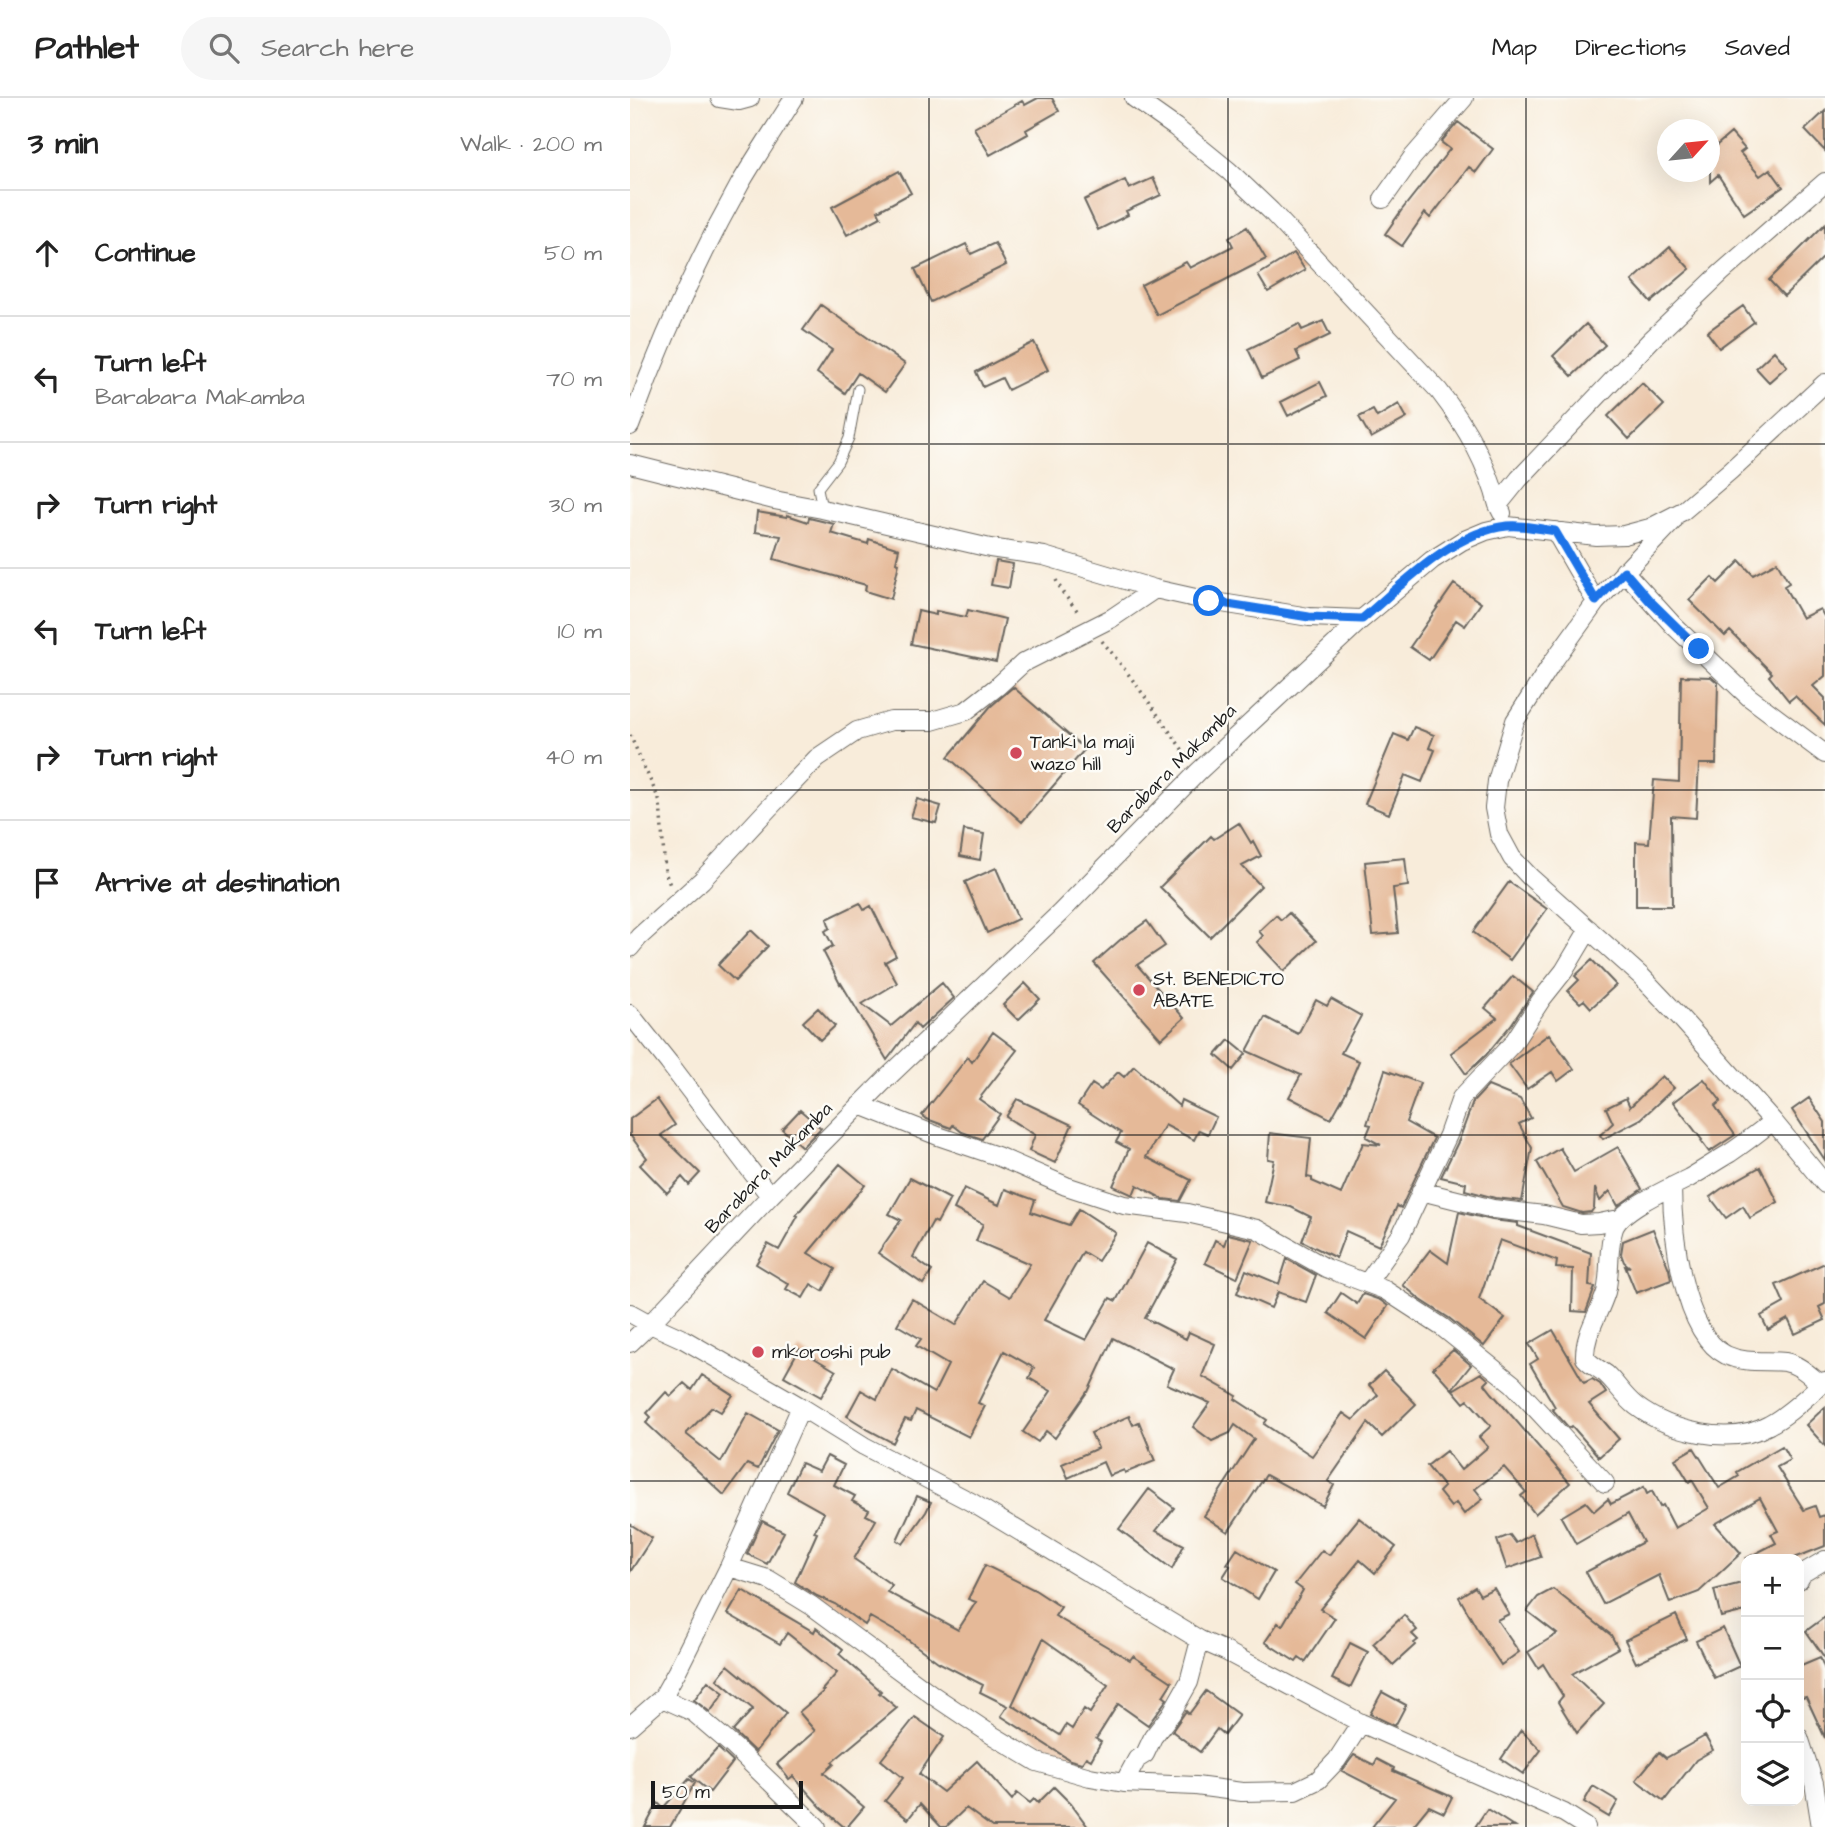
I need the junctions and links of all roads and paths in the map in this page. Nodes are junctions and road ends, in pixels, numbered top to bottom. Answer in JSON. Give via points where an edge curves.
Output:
{"nodes":[{"id":1,"x":720,"y":98,"type":"edge"},
{"id":2,"x":750,"y":98,"type":"edge"},
{"id":3,"x":794,"y":98,"type":"edge"},
{"id":4,"x":1134,"y":98,"type":"edge"},
{"id":5,"x":1464,"y":98,"type":"edge"},
{"id":6,"x":1825,"y":182,"type":"edge"},
{"id":7,"x":1383,"y":199,"type":"dead end"},
{"id":8,"x":1825,"y":383,"type":"edge"},
{"id":9,"x":858,"y":389,"type":"dead end"},
{"id":10,"x":630,"y":426,"type":"edge"},
{"id":11,"x":630,"y":464,"type":"edge"},
{"id":12,"x":1498,"y":505,"type":"junction"},
{"id":13,"x":822,"y":509,"type":"junction"},
{"id":14,"x":1683,"y":511,"type":"junction"},
{"id":15,"x":1508,"y":526,"type":"junction"},
{"id":16,"x":1555,"y":531,"type":"junction"},
{"id":17,"x":1044,"y":556,"type":"junction"},
{"id":18,"x":1624,"y":571,"type":"junction"},
{"id":19,"x":1155,"y":589,"type":"junction"},
{"id":20,"x":1596,"y":601,"type":"junction"},
{"id":21,"x":1362,"y":619,"type":"junction"},
{"id":22,"x":1091,"y":628,"type":"junction"},
{"id":23,"x":630,"y":735,"type":"edge"},
{"id":24,"x":1825,"y":754,"type":"edge"},
{"id":25,"x":1198,"y":772,"type":"junction"},
{"id":26,"x":676,"y":904,"type":"junction"},
{"id":27,"x":1589,"y":929,"type":"junction"},
{"id":28,"x":630,"y":948,"type":"edge"},
{"id":29,"x":630,"y":1014,"type":"edge"},
{"id":30,"x":860,"y":1105,"type":"junction"},
{"id":31,"x":1773,"y":1121,"type":"junction"},
{"id":32,"x":1825,"y":1184,"type":"edge"},
{"id":33,"x":1672,"y":1186,"type":"junction"},
{"id":34,"x":1421,"y":1191,"type":"junction"},
{"id":35,"x":770,"y":1196,"type":"junction"},
{"id":36,"x":1619,"y":1219,"type":"junction"},
{"id":37,"x":1367,"y":1283,"type":"junction"},
{"id":38,"x":630,"y":1313,"type":"edge"},
{"id":39,"x":650,"y":1324,"type":"junction"},
{"id":40,"x":630,"y":1343,"type":"edge"},
{"id":41,"x":1823,"y":1383,"type":"edge"},
{"id":42,"x":801,"y":1407,"type":"junction"},
{"id":43,"x":1605,"y":1483,"type":"dead end"},
{"id":44,"x":1825,"y":1560,"type":"edge"},
{"id":45,"x":729,"y":1567,"type":"junction"},
{"id":46,"x":1804,"y":1572,"type":"edge"},
{"id":47,"x":1200,"y":1640,"type":"junction"},
{"id":48,"x":662,"y":1698,"type":"junction"},
{"id":49,"x":1361,"y":1724,"type":"junction"},
{"id":50,"x":630,"y":1726,"type":"edge"},
{"id":51,"x":1801,"y":1743,"type":"edge"},
{"id":52,"x":1124,"y":1783,"type":"junction"},
{"id":53,"x":817,"y":1827,"type":"edge"},
{"id":54,"x":1586,"y":1827,"type":"edge"},
{"id":55,"x":1821,"y":1827,"type":"edge"}],
"edges":[{"from":1,"to":2,"type":"street"},
{"from":3,"to":10,"type":"street","via":[[740,184],[682,297]]},
{"from":4,"to":12,"type":"street","via":[[1229,171],[1271,211],[1439,391],[1481,454]]},
{"from":5,"to":7,"type":"street"},
{"from":6,"to":12,"type":"street","via":[[1651,340]]},
{"from":8,"to":14,"type":"street","name":"Barabara Makamba"},
{"from":9,"to":13,"type":"lane","via":[[849,438],[818,488]]},
{"from":11,"to":13,"type":"street"},
{"from":12,"to":15,"type":"street"},
{"from":13,"to":17,"type":"street"},
{"from":14,"to":16,"type":"street","name":"Barabara Makamba","via":[[1625,535]]},
{"from":14,"to":18,"type":"street"},
{"from":15,"to":16,"type":"street","name":"Barabara Makamba"},
{"from":15,"to":21,"type":"street","name":"Barabara Makamba","via":[[1462,541],[1432,560]]},
{"from":16,"to":20,"type":"street"},
{"from":17,"to":19,"type":"street"},
{"from":17,"to":22,"type":"path","via":[[1063,593]]},
{"from":18,"to":20,"type":"street"},
{"from":18,"to":24,"type":"street","via":[[1749,697]]},
{"from":19,"to":21,"type":"street","via":[[1283,614]]},
{"from":19,"to":22,"type":"street"},
{"from":20,"to":27,"type":"street","via":[[1515,721],[1494,808],[1499,834],[1511,858]]},
{"from":21,"to":25,"type":"street","name":"Barabara Makamba"},
{"from":22,"to":25,"type":"path"},
{"from":22,"to":26,"type":"street","via":[[1023,663],[965,711],[932,721],[891,721],[856,731],[817,758]]},
{"from":23,"to":26,"type":"path","via":[[660,802],[666,872]]},
{"from":25,"to":30,"type":"street","name":"Barabara Makamba"},
{"from":26,"to":28,"type":"street"},
{"from":27,"to":31,"type":"street","via":[[1642,977]]},
{"from":27,"to":34,"type":"street","via":[[1513,1043],[1461,1098]]},
{"from":29,"to":35,"type":"street"},
{"from":30,"to":35,"type":"street","name":"Barabara Makamba"},
{"from":30,"to":37,"type":"street","via":[[1124,1205],[1257,1229],[1325,1268]]},
{"from":31,"to":32,"type":"street"},
{"from":31,"to":33,"type":"street","via":[[1733,1151]]},
{"from":33,"to":36,"type":"street"},
{"from":33,"to":41,"type":"street","via":[[1673,1225],[1686,1296],[1709,1341],[1725,1354],[1749,1362],[1786,1362]]},
{"from":34,"to":36,"type":"street","via":[[1581,1224]]},
{"from":34,"to":37,"type":"street","via":[[1401,1235]]},
{"from":35,"to":39,"type":"street","name":"Barabara Makamba"},
{"from":36,"to":41,"type":"street","via":[[1605,1293],[1584,1347],[1585,1358],[1634,1405],[1665,1424],[1688,1430],[1751,1433],[1778,1419]]},
{"from":37,"to":43,"type":"street","via":[[1442,1326],[1513,1384]]},
{"from":38,"to":39,"type":"street"},
{"from":39,"to":40,"type":"street","name":"Barabara Makamba"},
{"from":39,"to":42,"type":"street"},
{"from":42,"to":45,"type":"street"},
{"from":42,"to":47,"type":"street","via":[[971,1502]]},
{"from":44,"to":46,"type":"street"},
{"from":45,"to":48,"type":"street"},
{"from":45,"to":52,"type":"street","via":[[768,1579],[812,1606],[934,1696],[1037,1762]]},
{"from":47,"to":49,"type":"street"},
{"from":47,"to":52,"type":"street","via":[[1189,1682]]},
{"from":48,"to":50,"type":"street"},
{"from":48,"to":53,"type":"street","via":[[704,1721]]},
{"from":49,"to":52,"type":"street","via":[[1318,1780],[1296,1791],[1242,1792]]},
{"from":49,"to":54,"type":"street","via":[[1564,1813]]},
{"from":51,"to":55,"type":"street"}]}
